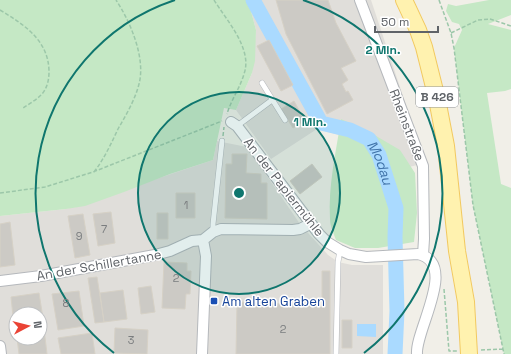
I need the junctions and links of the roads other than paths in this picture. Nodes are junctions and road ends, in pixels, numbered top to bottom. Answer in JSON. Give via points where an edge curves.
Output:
{"nodes":[{"id":1,"x":360,"y":0,"type":"edge"},
{"id":2,"x":404,"y":0,"type":"edge"},
{"id":3,"x":262,"y":83,"type":"dead end"},
{"id":4,"x":272,"y":100,"type":"junction"},
{"id":5,"x":285,"y":120,"type":"dead end"},
{"id":6,"x":231,"y":125,"type":"joint"},
{"id":7,"x":222,"y":141,"type":"road end"},
{"id":8,"x":310,"y":224,"type":"junction"},
{"id":9,"x":214,"y":232,"type":"junction"},
{"id":10,"x":203,"y":240,"type":"junction"},
{"id":11,"x":340,"y":250,"type":"junction"},
{"id":12,"x":423,"y":255,"type":"junction"},
{"id":13,"x":0,"y":281,"type":"edge"},
{"id":14,"x":0,"y":346,"type":"edge"},
{"id":15,"x":1,"y":354,"type":"edge"},
{"id":16,"x":202,"y":354,"type":"edge"},
{"id":17,"x":336,"y":354,"type":"edge"},
{"id":18,"x":417,"y":354,"type":"edge"},
{"id":19,"x":469,"y":354,"type":"edge"}],
"edges":[{"from":1,"to":12,"type":"street","name":"Rheinstraße","via":[[423,166]]},
{"from":2,"to":19,"type":"main road","number":"B 426","via":[[424,47],[446,146],[450,199],[466,302]]},
{"from":3,"to":4,"type":"lane"},
{"from":4,"to":5,"type":"lane"},
{"from":4,"to":6,"type":"lane"},
{"from":6,"to":8,"type":"street","name":"An der Papiermühle"},
{"from":7,"to":9,"type":"lane"},
{"from":8,"to":9,"type":"street","name":"An der Schillertanne","via":[[293,230],[230,229]]},
{"from":8,"to":11,"type":"street","name":"An der Papiermühle","via":[[327,242]]},
{"from":9,"to":10,"type":"street","name":"An der Schillertanne"},
{"from":10,"to":13,"type":"street","name":"An der Schillertanne","via":[[192,241],[155,256]]},
{"from":10,"to":16,"type":"street","via":[[206,256]]},
{"from":11,"to":12,"type":"street","name":"An der Papiermühle","via":[[358,256]]},
{"from":11,"to":17,"type":"lane"},
{"from":12,"to":18,"type":"street","via":[[432,262],[436,276],[429,311],[417,345]]},
{"from":14,"to":15,"type":"street"}]}
